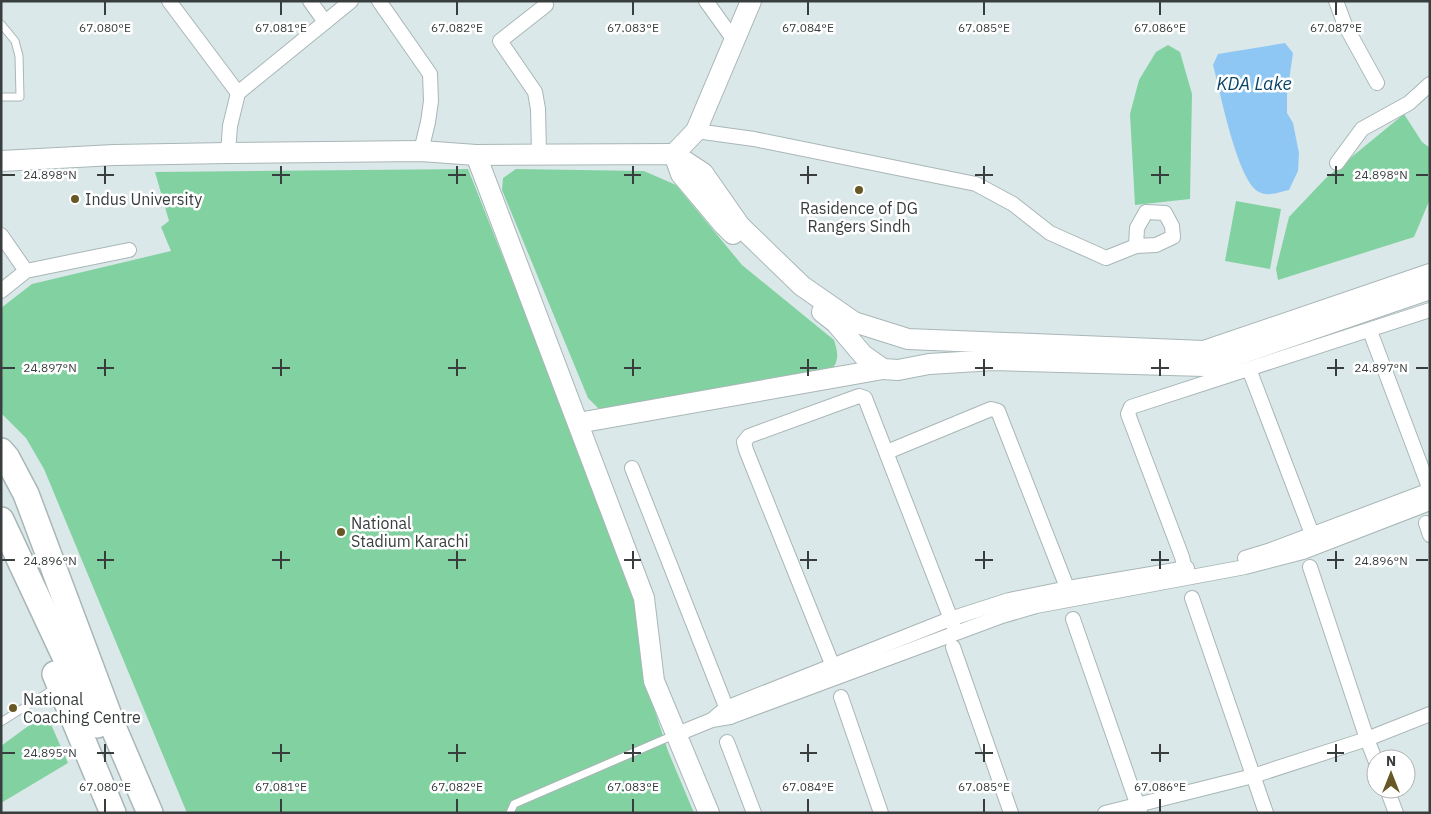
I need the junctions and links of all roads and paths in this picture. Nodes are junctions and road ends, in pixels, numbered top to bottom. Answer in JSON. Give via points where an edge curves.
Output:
{"nodes":[{"id":1,"x":169,"y":1,"type":"edge"},
{"id":2,"x":310,"y":1,"type":"edge"},
{"id":3,"x":351,"y":1,"type":"edge"},
{"id":4,"x":379,"y":1,"type":"edge"},
{"id":5,"x":706,"y":1,"type":"edge"},
{"id":6,"x":751,"y":1,"type":"edge"},
{"id":7,"x":1336,"y":1,"type":"edge"},
{"id":8,"x":546,"y":5,"type":"dead end"},
{"id":9,"x":325,"y":22,"type":"junction"},
{"id":10,"x":1,"y":24,"type":"edge"},
{"id":11,"x":734,"y":40,"type":"junction"},
{"id":12,"x":1377,"y":83,"type":"dead end"},
{"id":13,"x":1430,"y":84,"type":"edge"},
{"id":14,"x":238,"y":93,"type":"junction"},
{"id":15,"x":1,"y":98,"type":"edge"},
{"id":16,"x":696,"y":131,"type":"junction"},
{"id":17,"x":421,"y":151,"type":"junction"},
{"id":18,"x":228,"y":152,"type":"junction"},
{"id":19,"x":539,"y":154,"type":"junction"},
{"id":20,"x":674,"y":154,"type":"junction"},
{"id":21,"x":476,"y":155,"type":"junction"},
{"id":22,"x":1,"y":160,"type":"edge"},
{"id":23,"x":1337,"y":163,"type":"dead end"},
{"id":24,"x":1,"y":234,"type":"edge"},
{"id":25,"x":1136,"y":246,"type":"dead end"},
{"id":26,"x":129,"y":250,"type":"dead end"},
{"id":27,"x":26,"y":271,"type":"junction"},
{"id":28,"x":1430,"y":274,"type":"edge"},
{"id":29,"x":1430,"y":289,"type":"edge"},
{"id":30,"x":1,"y":291,"type":"edge"},
{"id":31,"x":1430,"y":310,"type":"edge"},
{"id":32,"x":1370,"y":331,"type":"junction"},
{"id":33,"x":848,"y":337,"type":"junction"},
{"id":34,"x":902,"y":337,"type":"junction"},
{"id":35,"x":863,"y":355,"type":"junction"},
{"id":36,"x":845,"y":368,"type":"junction"},
{"id":37,"x":909,"y":368,"type":"junction"},
{"id":38,"x":1249,"y":369,"type":"junction"},
{"id":39,"x":883,"y":370,"type":"junction"},
{"id":40,"x":828,"y":379,"type":"junction"},
{"id":41,"x":578,"y":423,"type":"junction"},
{"id":42,"x":1,"y":451,"type":"edge"},
{"id":43,"x":887,"y":452,"type":"junction"},
{"id":44,"x":632,"y":468,"type":"dead end"},
{"id":45,"x":1430,"y":490,"type":"edge"},
{"id":46,"x":26,"y":494,"type":"junction"},
{"id":47,"x":1430,"y":503,"type":"edge"},
{"id":48,"x":1,"y":520,"type":"edge"},
{"id":49,"x":1,"y":527,"type":"edge"},
{"id":50,"x":1312,"y":534,"type":"junction"},
{"id":51,"x":1310,"y":567,"type":"dead end"},
{"id":52,"x":1186,"y":573,"type":"junction"},
{"id":53,"x":1070,"y":594,"type":"junction"},
{"id":54,"x":1192,"y":598,"type":"dead end"},
{"id":55,"x":950,"y":619,"type":"junction"},
{"id":56,"x":1073,"y":619,"type":"dead end"},
{"id":57,"x":956,"y":632,"type":"junction"},
{"id":58,"x":953,"y":647,"type":"dead end"},
{"id":59,"x":835,"y":672,"type":"junction"},
{"id":60,"x":60,"y":686,"type":"junction"},
{"id":61,"x":841,"y":697,"type":"dead end"},
{"id":62,"x":728,"y":713,"type":"junction"},
{"id":63,"x":1430,"y":714,"type":"edge"},
{"id":64,"x":1,"y":722,"type":"edge"},
{"id":65,"x":675,"y":735,"type":"junction"},
{"id":66,"x":1367,"y":739,"type":"junction"},
{"id":67,"x":727,"y":742,"type":"dead end"},
{"id":68,"x":1371,"y":749,"type":"edge"},
{"id":69,"x":1253,"y":776,"type":"junction"},
{"id":70,"x":1391,"y":799,"type":"edge"},
{"id":71,"x":1139,"y":809,"type":"edge"},
{"id":72,"x":113,"y":813,"type":"edge"},
{"id":73,"x":134,"y":813,"type":"edge"},
{"id":74,"x":150,"y":813,"type":"edge"},
{"id":75,"x":167,"y":813,"type":"edge"},
{"id":76,"x":510,"y":813,"type":"edge"},
{"id":77,"x":709,"y":813,"type":"edge"},
{"id":78,"x":754,"y":813,"type":"edge"},
{"id":79,"x":881,"y":813,"type":"edge"},
{"id":80,"x":1011,"y":813,"type":"edge"},
{"id":81,"x":1105,"y":813,"type":"edge"},
{"id":82,"x":1266,"y":813,"type":"edge"},
{"id":83,"x":1396,"y":813,"type":"edge"}],
"edges":[{"from":1,"to":14,"type":"street"},
{"from":2,"to":9,"type":"street"},
{"from":3,"to":9,"type":"street"},
{"from":4,"to":17,"type":"street","via":[[430,74],[431,101]]},
{"from":5,"to":11,"type":"street"},
{"from":6,"to":11,"type":"street"},
{"from":7,"to":12,"type":"street","via":[[1345,25]]},
{"from":8,"to":19,"type":"street","via":[[500,41],[535,92]]},
{"from":9,"to":14,"type":"street"},
{"from":10,"to":15,"type":"lane","via":[[15,41],[19,56],[20,98]]},
{"from":11,"to":16,"type":"street"},
{"from":13,"to":23,"type":"street","via":[[1409,103],[1362,129]]},
{"from":14,"to":18,"type":"street"},
{"from":16,"to":20,"type":"street"},
{"from":16,"to":25,"type":"street","via":[[754,139],[976,184],[1013,204],[1050,233],[1106,258]]},
{"from":17,"to":18,"type":"street"},
{"from":17,"to":21,"type":"street"},
{"from":18,"to":22,"type":"street"},
{"from":19,"to":20,"type":"street"},
{"from":19,"to":21,"type":"street"},
{"from":20,"to":33,"type":"street","via":[[681,174],[723,224]]},
{"from":20,"to":34,"type":"street","via":[[703,173],[740,226],[802,286],[854,322]]},
{"from":21,"to":41,"type":"street"},
{"from":24,"to":27,"type":"street"},
{"from":26,"to":27,"type":"street"},
{"from":27,"to":30,"type":"street"},
{"from":28,"to":34,"type":"street","via":[[1204,351]]},
{"from":29,"to":37,"type":"street","via":[[1205,366],[994,360]]},
{"from":31,"to":32,"type":"street"},
{"from":32,"to":38,"type":"street"},
{"from":32,"to":45,"type":"street"},
{"from":33,"to":35,"type":"street"},
{"from":33,"to":36,"type":"street"},
{"from":34,"to":35,"type":"street"},
{"from":34,"to":37,"type":"street","via":[[915,354]]},
{"from":35,"to":36,"type":"street"},
{"from":35,"to":39,"type":"street"},
{"from":36,"to":40,"type":"street"},
{"from":37,"to":39,"type":"street"},
{"from":38,"to":50,"type":"street"},
{"from":38,"to":52,"type":"street","via":[[1128,410]]},
{"from":39,"to":40,"type":"street"},
{"from":40,"to":41,"type":"street"},
{"from":41,"to":65,"type":"street","via":[[644,598],[654,681]]},
{"from":42,"to":46,"type":"highway"},
{"from":43,"to":53,"type":"street","via":[[991,409],[998,411]]},
{"from":43,"to":55,"type":"street"},
{"from":43,"to":59,"type":"street","via":[[869,405],[865,398],[859,396],[749,436],[744,442]]},
{"from":44,"to":62,"type":"street"},
{"from":45,"to":50,"type":"street"},
{"from":46,"to":74,"type":"highway","via":[[114,729]]},
{"from":46,"to":75,"type":"highway"},
{"from":47,"to":52,"type":"street","via":[[1303,552],[1245,567]]},
{"from":48,"to":73,"type":"highway","via":[[101,734]]},
{"from":49,"to":60,"type":"highway","via":[[24,603]]},
{"from":50,"to":52,"type":"street"},
{"from":51,"to":66,"type":"street"},
{"from":52,"to":53,"type":"street"},
{"from":53,"to":55,"type":"street","via":[[1009,600]]},
{"from":53,"to":57,"type":"street"},
{"from":54,"to":69,"type":"street"},
{"from":55,"to":57,"type":"street"},
{"from":55,"to":59,"type":"street"},
{"from":56,"to":71,"type":"street"},
{"from":57,"to":59,"type":"street"},
{"from":58,"to":80,"type":"street"},
{"from":59,"to":62,"type":"street"},
{"from":60,"to":64,"type":"lane"},
{"from":60,"to":72,"type":"highway"},
{"from":61,"to":79,"type":"street"},
{"from":62,"to":65,"type":"street"},
{"from":63,"to":66,"type":"street"},
{"from":65,"to":76,"type":"lane","via":[[514,804]]},
{"from":65,"to":77,"type":"street"},
{"from":66,"to":68,"type":"street"},
{"from":66,"to":69,"type":"street"},
{"from":67,"to":78,"type":"street"},
{"from":69,"to":71,"type":"street"},
{"from":69,"to":82,"type":"street"},
{"from":70,"to":83,"type":"street"},
{"from":71,"to":81,"type":"street"}]}
